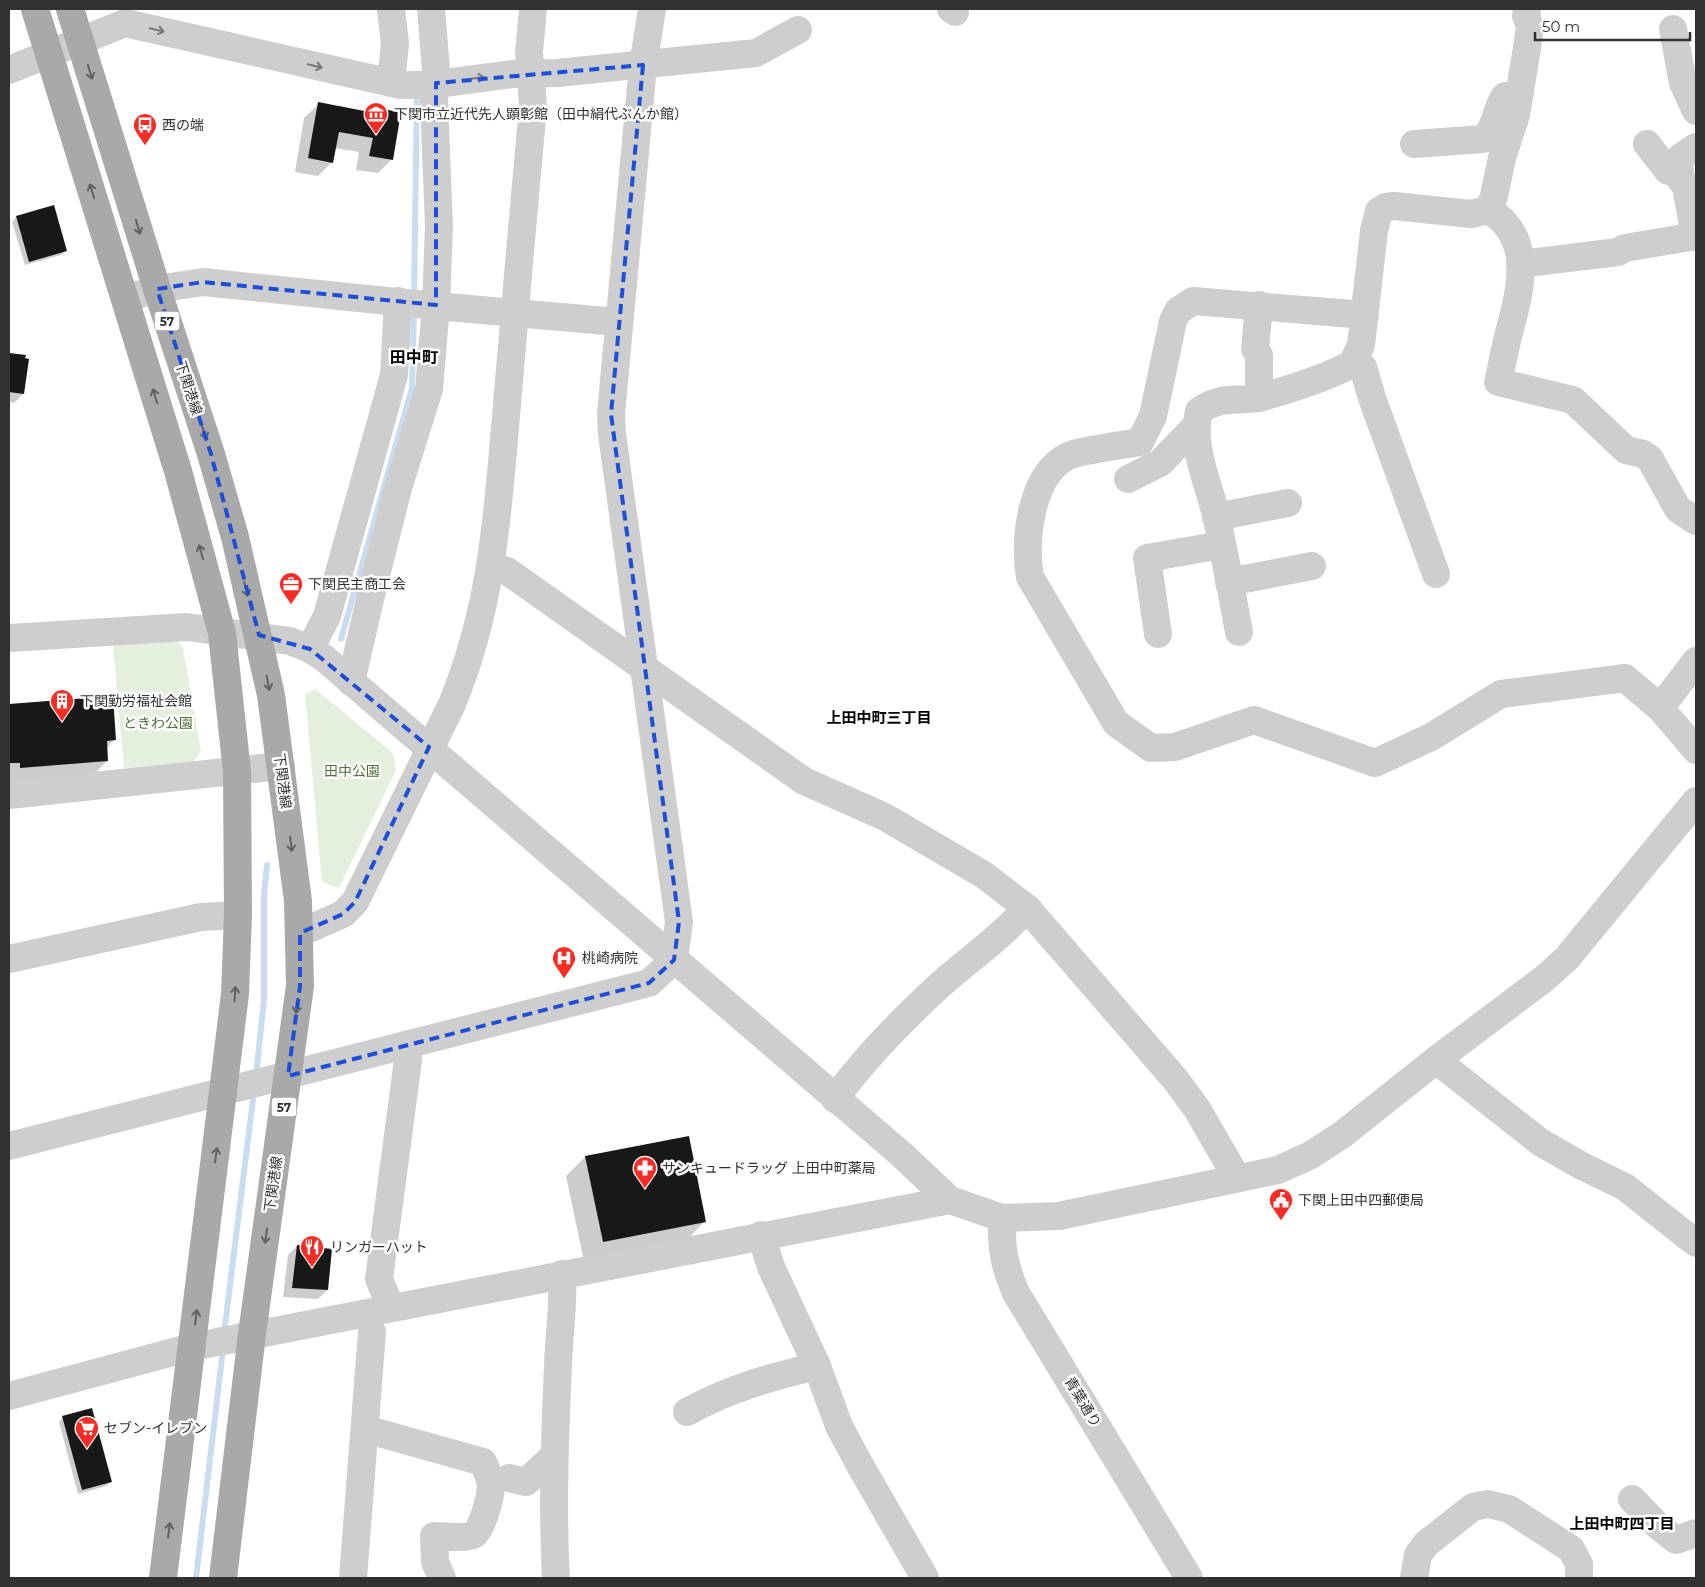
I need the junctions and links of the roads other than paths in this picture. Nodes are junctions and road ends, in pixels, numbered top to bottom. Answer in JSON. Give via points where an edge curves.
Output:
{"nodes":[{"id":1,"x":35,"y":9,"type":"edge"},
{"id":2,"x":70,"y":9,"type":"edge"},
{"id":3,"x":391,"y":9,"type":"edge"},
{"id":4,"x":431,"y":9,"type":"edge"},
{"id":5,"x":533,"y":9,"type":"edge"},
{"id":6,"x":652,"y":9,"type":"edge"},
{"id":7,"x":1527,"y":9,"type":"edge"},
{"id":8,"x":798,"y":30,"type":"dead end"},
{"id":9,"x":1673,"y":30,"type":"dead end"},
{"id":10,"x":81,"y":42,"type":"junction"},
{"id":11,"x":50,"y":55,"type":"junction"},
{"id":12,"x":643,"y":65,"type":"junction"},
{"id":13,"x":9,"y":70,"type":"edge"},
{"id":14,"x":530,"y":74,"type":"junction"},
{"id":15,"x":396,"y":84,"type":"junction"},
{"id":16,"x":432,"y":84,"type":"junction"},
{"id":17,"x":1520,"y":90,"type":"junction"},
{"id":18,"x":1696,"y":111,"type":"edge"},
{"id":19,"x":1414,"y":144,"type":"dead end"},
{"id":20,"x":1647,"y":144,"type":"dead end"},
{"id":21,"x":1696,"y":147,"type":"edge"},
{"id":22,"x":1680,"y":172,"type":"junction"},
{"id":23,"x":1489,"y":210,"type":"junction"},
{"id":24,"x":1695,"y":237,"type":"edge"},
{"id":25,"x":1520,"y":264,"type":"junction"},
{"id":26,"x":157,"y":289,"type":"junction"},
{"id":27,"x":125,"y":299,"type":"junction"},
{"id":28,"x":416,"y":303,"type":"junction"},
{"id":29,"x":1259,"y":305,"type":"junction"},
{"id":30,"x":515,"y":312,"type":"junction"},
{"id":31,"x":1365,"y":315,"type":"junction"},
{"id":32,"x":618,"y":322,"type":"junction"},
{"id":33,"x":1355,"y":360,"type":"junction"},
{"id":34,"x":1259,"y":398,"type":"junction"},
{"id":35,"x":1195,"y":427,"type":"junction"},
{"id":36,"x":1128,"y":479,"type":"dead end"},
{"id":37,"x":1288,"y":503,"type":"dead end"},
{"id":38,"x":1216,"y":517,"type":"junction"},
{"id":39,"x":1696,"y":521,"type":"edge"},
{"id":40,"x":1222,"y":545,"type":"junction"},
{"id":41,"x":491,"y":566,"type":"junction"},
{"id":42,"x":1312,"y":566,"type":"dead end"},
{"id":43,"x":1436,"y":574,"type":"dead end"},
{"id":44,"x":1229,"y":582,"type":"junction"},
{"id":45,"x":1239,"y":632,"type":"dead end"},
{"id":46,"x":222,"y":633,"type":"junction"},
{"id":47,"x":1158,"y":634,"type":"dead end"},
{"id":48,"x":259,"y":635,"type":"junction"},
{"id":49,"x":9,"y":638,"type":"edge"},
{"id":50,"x":310,"y":649,"type":"junction"},
{"id":51,"x":1696,"y":661,"type":"edge"},
{"id":52,"x":645,"y":668,"type":"junction"},
{"id":53,"x":351,"y":682,"type":"junction"},
{"id":54,"x":1660,"y":708,"type":"junction"},
{"id":55,"x":429,"y":747,"type":"junction"},
{"id":56,"x":1696,"y":750,"type":"edge"},
{"id":57,"x":282,"y":766,"type":"junction"},
{"id":58,"x":236,"y":772,"type":"junction"},
{"id":59,"x":9,"y":795,"type":"edge"},
{"id":60,"x":1696,"y":801,"type":"edge"},
{"id":61,"x":1027,"y":908,"type":"junction"},
{"id":62,"x":238,"y":915,"type":"junction"},
{"id":63,"x":300,"y":933,"type":"junction"},
{"id":64,"x":9,"y":959,"type":"edge"},
{"id":65,"x":674,"y":960,"type":"junction"},
{"id":66,"x":408,"y":1044,"type":"junction"},
{"id":67,"x":1436,"y":1060,"type":"junction"},
{"id":68,"x":281,"y":1078,"type":"junction"},
{"id":69,"x":230,"y":1090,"type":"junction"},
{"id":70,"x":835,"y":1099,"type":"junction"},
{"id":71,"x":9,"y":1146,"type":"edge"},
{"id":72,"x":1237,"y":1178,"type":"junction"},
{"id":73,"x":950,"y":1200,"type":"junction"},
{"id":74,"x":1002,"y":1218,"type":"junction"},
{"id":75,"x":762,"y":1236,"type":"junction"},
{"id":76,"x":1696,"y":1243,"type":"edge"},
{"id":77,"x":562,"y":1274,"type":"junction"},
{"id":78,"x":391,"y":1308,"type":"junction"},
{"id":79,"x":372,"y":1332,"type":"dead end"},
{"id":80,"x":223,"y":1340,"type":"junction"},
{"id":81,"x":817,"y":1366,"type":"junction"},
{"id":82,"x":9,"y":1396,"type":"edge"},
{"id":83,"x":687,"y":1412,"type":"dead end"},
{"id":84,"x":365,"y":1429,"type":"junction"},
{"id":85,"x":554,"y":1456,"type":"junction"},
{"id":86,"x":509,"y":1478,"type":"dead end"},
{"id":87,"x":1632,"y":1499,"type":"dead end"},
{"id":88,"x":1696,"y":1533,"type":"edge"},
{"id":89,"x":163,"y":1578,"type":"edge"},
{"id":90,"x":223,"y":1578,"type":"edge"},
{"id":91,"x":354,"y":1578,"type":"edge"},
{"id":92,"x":442,"y":1578,"type":"edge"},
{"id":93,"x":556,"y":1578,"type":"edge"},
{"id":94,"x":925,"y":1578,"type":"edge"},
{"id":95,"x":1189,"y":1578,"type":"edge"},
{"id":96,"x":1414,"y":1578,"type":"edge"},
{"id":97,"x":1578,"y":1578,"type":"edge"}],
"edges":[{"from":1,"to":11,"type":"main road","name":"下関港線","number":"57"},
{"from":2,"to":10,"type":"main road","name":"下関港線","number":"57"},
{"from":3,"to":15,"type":"street"},
{"from":4,"to":16,"type":"street"},
{"from":5,"to":14,"type":"street"},
{"from":6,"to":12,"type":"street"},
{"from":7,"to":17,"type":"street","via":[[1529,33]]},
{"from":8,"to":12,"type":"street","via":[[756,53]]},
{"from":9,"to":18,"type":"street","via":[[1683,83]]},
{"from":10,"to":11,"type":"street"},
{"from":10,"to":15,"type":"street","one_way":true,"via":[[125,23]]},
{"from":10,"to":26,"type":"main road","name":"下関港線","number":"57","one_way":true},
{"from":11,"to":13,"type":"street"},
{"from":27,"to":11,"type":"main road","name":"下関港線","number":"57","one_way":true},
{"from":12,"to":14,"type":"street"},
{"from":12,"to":32,"type":"street"},
{"from":16,"to":14,"type":"street","one_way":true},
{"from":14,"to":30,"type":"street","via":[[533,107]]},
{"from":15,"to":16,"type":"street"},
{"from":16,"to":28,"type":"street","via":[[439,226]]},
{"from":17,"to":19,"type":"street","via":[[1504,98],[1494,127],[1483,139]]},
{"from":17,"to":23,"type":"street"},
{"from":20,"to":22,"type":"street","via":[[1668,171]]},
{"from":21,"to":22,"type":"street","via":[[1681,157],[1678,164]]},
{"from":22,"to":24,"type":"street","via":[[1686,186]]},
{"from":23,"to":25,"type":"street","via":[[1507,224]]},
{"from":23,"to":31,"type":"street","via":[[1471,214],[1394,206],[1379,211]]},
{"from":24,"to":25,"type":"street","via":[[1625,248],[1618,252]]},
{"from":25,"to":39,"type":"street","via":[[1522,280],[1518,302],[1498,382],[1573,400],[1626,450],[1650,459],[1678,509]]},
{"from":26,"to":27,"type":"street"},
{"from":26,"to":28,"type":"street","via":[[203,282]]},
{"from":26,"to":48,"type":"main road","name":"下関港線","number":"57","one_way":true,"via":[[214,464]]},
{"from":46,"to":27,"type":"main road","name":"下関港線","number":"57","one_way":true,"via":[[178,471]]},
{"from":28,"to":30,"type":"street"},
{"from":28,"to":50,"type":"street","via":[[327,616]]},
{"from":28,"to":53,"type":"street","via":[[429,389],[393,508]]},
{"from":29,"to":31,"type":"street"},
{"from":29,"to":34,"type":"street","via":[[1254,349],[1259,355]]},
{"from":29,"to":54,"type":"street","via":[[1193,301],[1178,311],[1153,416],[1140,442],[1069,455],[1054,467],[1042,485],[1030,518],[1027,559],[1030,577],[1116,723],[1150,748],[1175,747],[1254,720],[1375,763],[1431,737],[1502,694],[1625,678]]},
{"from":30,"to":32,"type":"street"},
{"from":30,"to":41,"type":"street"},
{"from":31,"to":33,"type":"street","via":[[1361,345]]},
{"from":32,"to":52,"type":"street","via":[[612,434]]},
{"from":33,"to":34,"type":"street","via":[[1343,369]]},
{"from":33,"to":43,"type":"street","via":[[1363,367]]},
{"from":34,"to":35,"type":"street","via":[[1232,398],[1209,404],[1199,411]]},
{"from":35,"to":36,"type":"street","via":[[1160,463]]},
{"from":35,"to":38,"type":"street","via":[[1197,448]]},
{"from":37,"to":38,"type":"street"},
{"from":38,"to":40,"type":"street"},
{"from":40,"to":44,"type":"street"},
{"from":40,"to":47,"type":"street","via":[[1147,558]]},
{"from":41,"to":52,"type":"street","via":[[508,571]]},
{"from":41,"to":55,"type":"street","via":[[480,626],[465,673]]},
{"from":42,"to":44,"type":"street"},
{"from":44,"to":45,"type":"street"},
{"from":46,"to":48,"type":"street"},
{"from":46,"to":49,"type":"street","via":[[187,627]]},
{"from":46,"to":58,"type":"main road","name":"下関港線","number":"57"},
{"from":48,"to":50,"type":"street"},
{"from":48,"to":57,"type":"main road","name":"下関港線","number":"57","one_way":true},
{"from":50,"to":53,"type":"street"},
{"from":51,"to":54,"type":"street"},
{"from":52,"to":61,"type":"street","via":[[804,781],[885,817],[984,875]]},
{"from":52,"to":65,"type":"street","via":[[679,922]]},
{"from":53,"to":55,"type":"street"},
{"from":54,"to":56,"type":"street"},
{"from":55,"to":63,"type":"street","via":[[355,902],[343,914]]},
{"from":55,"to":65,"type":"street"},
{"from":57,"to":58,"type":"street"},
{"from":57,"to":63,"type":"main road","name":"下関港線","number":"57","one_way":true},
{"from":58,"to":59,"type":"street"},
{"from":58,"to":62,"type":"main road","name":"下関港線","number":"57"},
{"from":60,"to":67,"type":"street","via":[[1567,958],[1516,1001]]},
{"from":61,"to":70,"type":"street","via":[[1010,927],[918,1006],[851,1076]]},
{"from":61,"to":72,"type":"street","via":[[1175,1079],[1206,1123]]},
{"from":62,"to":64,"type":"street","via":[[201,918]]},
{"from":69,"to":62,"type":"main road","name":"下関港線","number":"57","one_way":true},
{"from":63,"to":68,"type":"main road","name":"下関港線","number":"57","one_way":true,"via":[[300,986]]},
{"from":65,"to":66,"type":"street","via":[[649,983]]},
{"from":65,"to":70,"type":"street"},
{"from":66,"to":68,"type":"street"},
{"from":66,"to":78,"type":"street","via":[[379,1279]]},
{"from":67,"to":72,"type":"street","via":[[1343,1134],[1311,1155],[1278,1170]]},
{"from":67,"to":76,"type":"street","via":[[1540,1142],[1624,1187]]},
{"from":68,"to":69,"type":"street"},
{"from":68,"to":80,"type":"main road","name":"下関港線","number":"57","one_way":true},
{"from":69,"to":71,"type":"street"},
{"from":80,"to":69,"type":"main road","name":"下関港線","number":"57","one_way":true},
{"from":70,"to":73,"type":"street"},
{"from":72,"to":74,"type":"street","via":[[1059,1216]]},
{"from":73,"to":74,"type":"street"},
{"from":73,"to":75,"type":"street"},
{"from":74,"to":95,"type":"street","name":"青葉通り","via":[[1005,1269],[1016,1293]]},
{"from":75,"to":77,"type":"street"},
{"from":75,"to":81,"type":"street","via":[[771,1268]]},
{"from":77,"to":78,"type":"street"},
{"from":77,"to":85,"type":"street","via":[[564,1304],[558,1353]]},
{"from":78,"to":80,"type":"street"},
{"from":79,"to":84,"type":"street"},
{"from":80,"to":82,"type":"street"},
{"from":89,"to":80,"type":"main road","name":"下関港線","number":"57","one_way":true},
{"from":80,"to":90,"type":"main road","name":"下関港線","number":"57"},
{"from":81,"to":83,"type":"street","via":[[757,1381]]},
{"from":81,"to":94,"type":"street","via":[[844,1434]]},
{"from":84,"to":91,"type":"street"},
{"from":84,"to":92,"type":"street","via":[[483,1462],[491,1486],[481,1525],[467,1536],[434,1536],[435,1562]]},
{"from":85,"to":86,"type":"street","via":[[526,1482]]},
{"from":85,"to":93,"type":"street"},
{"from":87,"to":88,"type":"street","via":[[1657,1526],[1676,1540]]},
{"from":96,"to":97,"type":"street","via":[[1418,1555],[1426,1544],[1473,1507],[1488,1504],[1508,1509],[1571,1549],[1579,1564]]}]}
